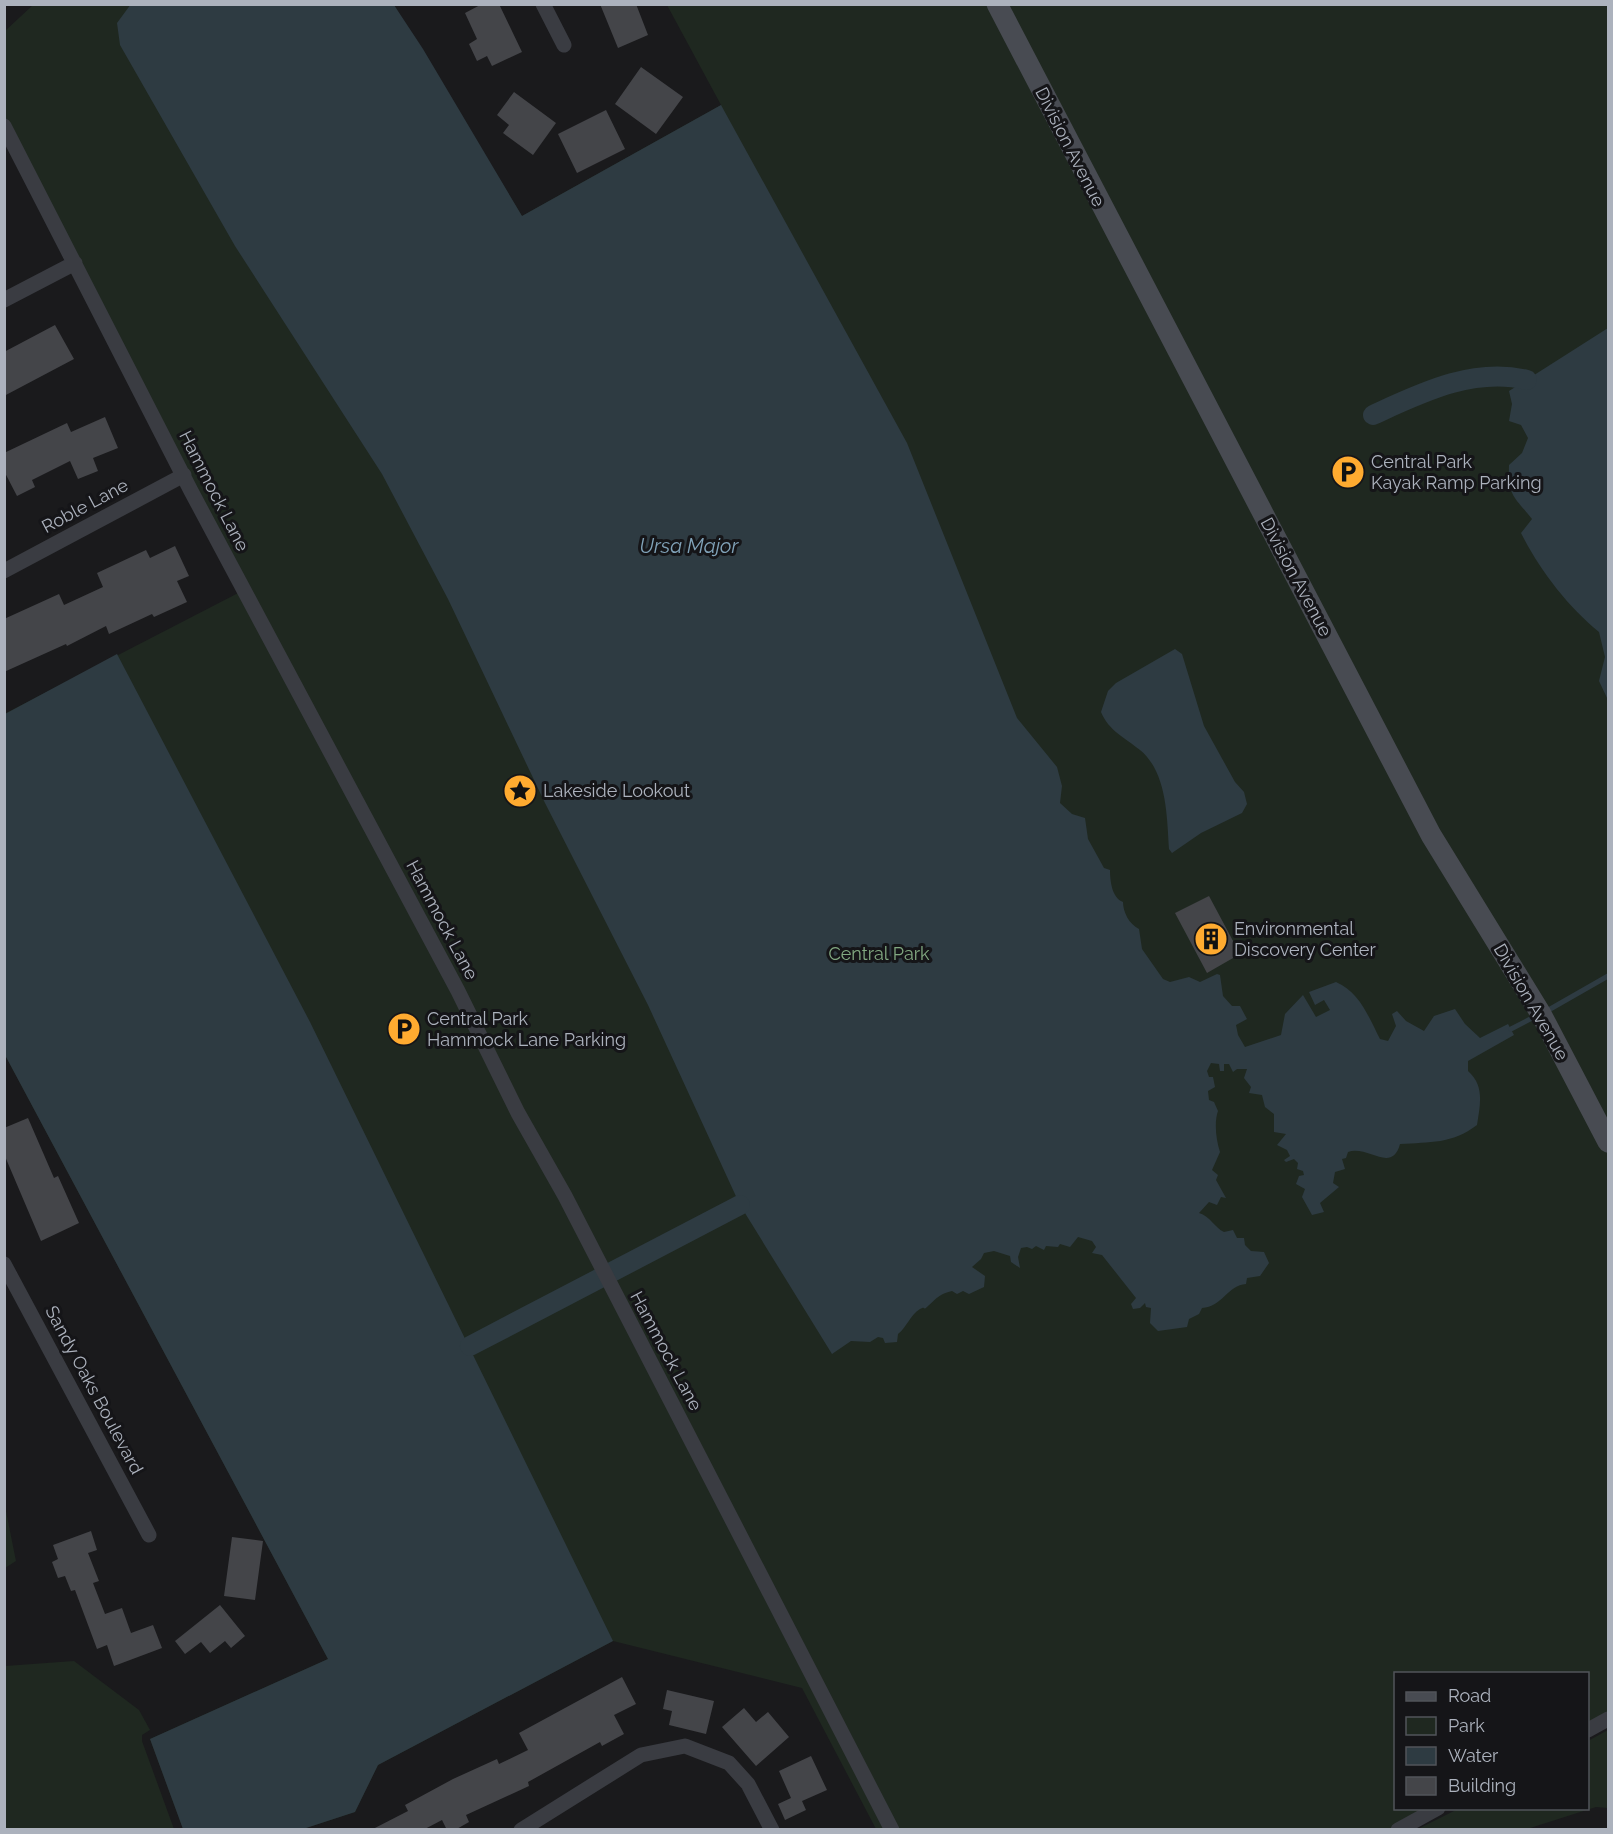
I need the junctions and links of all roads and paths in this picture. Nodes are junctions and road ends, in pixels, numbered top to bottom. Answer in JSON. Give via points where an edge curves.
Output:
{"nodes":[{"id":1,"x":543,"y":4,"type":"edge"},
{"id":2,"x":997,"y":4,"type":"edge"},
{"id":3,"x":564,"y":45,"type":"dead end"},
{"id":4,"x":4,"y":126,"type":"edge"},
{"id":5,"x":75,"y":263,"type":"junction"},
{"id":6,"x":4,"y":300,"type":"edge"},
{"id":7,"x":184,"y":475,"type":"junction"},
{"id":8,"x":4,"y":571,"type":"edge"},
{"id":9,"x":1608,"y":1142,"type":"edge"},
{"id":10,"x":4,"y":1264,"type":"edge"},
{"id":11,"x":149,"y":1535,"type":"dead end"},
{"id":12,"x":1608,"y":1719,"type":"edge"},
{"id":13,"x":1589,"y":1729,"type":"edge"},
{"id":14,"x":1436,"y":1810,"type":"edge"},
{"id":15,"x":540,"y":1824,"type":"edge"},
{"id":16,"x":521,"y":1830,"type":"edge"},
{"id":17,"x":772,"y":1830,"type":"edge"},
{"id":18,"x":892,"y":1830,"type":"edge"},
{"id":19,"x":1398,"y":1830,"type":"edge"}],
"edges":[{"from":1,"to":3,"type":"street"},
{"from":2,"to":9,"type":"street","name":"Division Avenue","via":[[1426,825],[1541,1014]]},
{"from":4,"to":5,"type":"street","name":"Hammock Lane"},
{"from":5,"to":6,"type":"street"},
{"from":5,"to":7,"type":"street","name":"Hammock Lane"},
{"from":7,"to":8,"type":"street","name":"Roble Lane"},
{"from":7,"to":18,"type":"street","name":"Hammock Lane","via":[[458,991]]},
{"from":10,"to":11,"type":"street","name":"Sandy Oaks Boulevard"},
{"from":12,"to":13,"type":"street"},
{"from":14,"to":19,"type":"street"},
{"from":15,"to":16,"type":"street"},
{"from":15,"to":17,"type":"street","via":[[641,1755],[686,1746],[729,1762],[748,1784]]}]}
